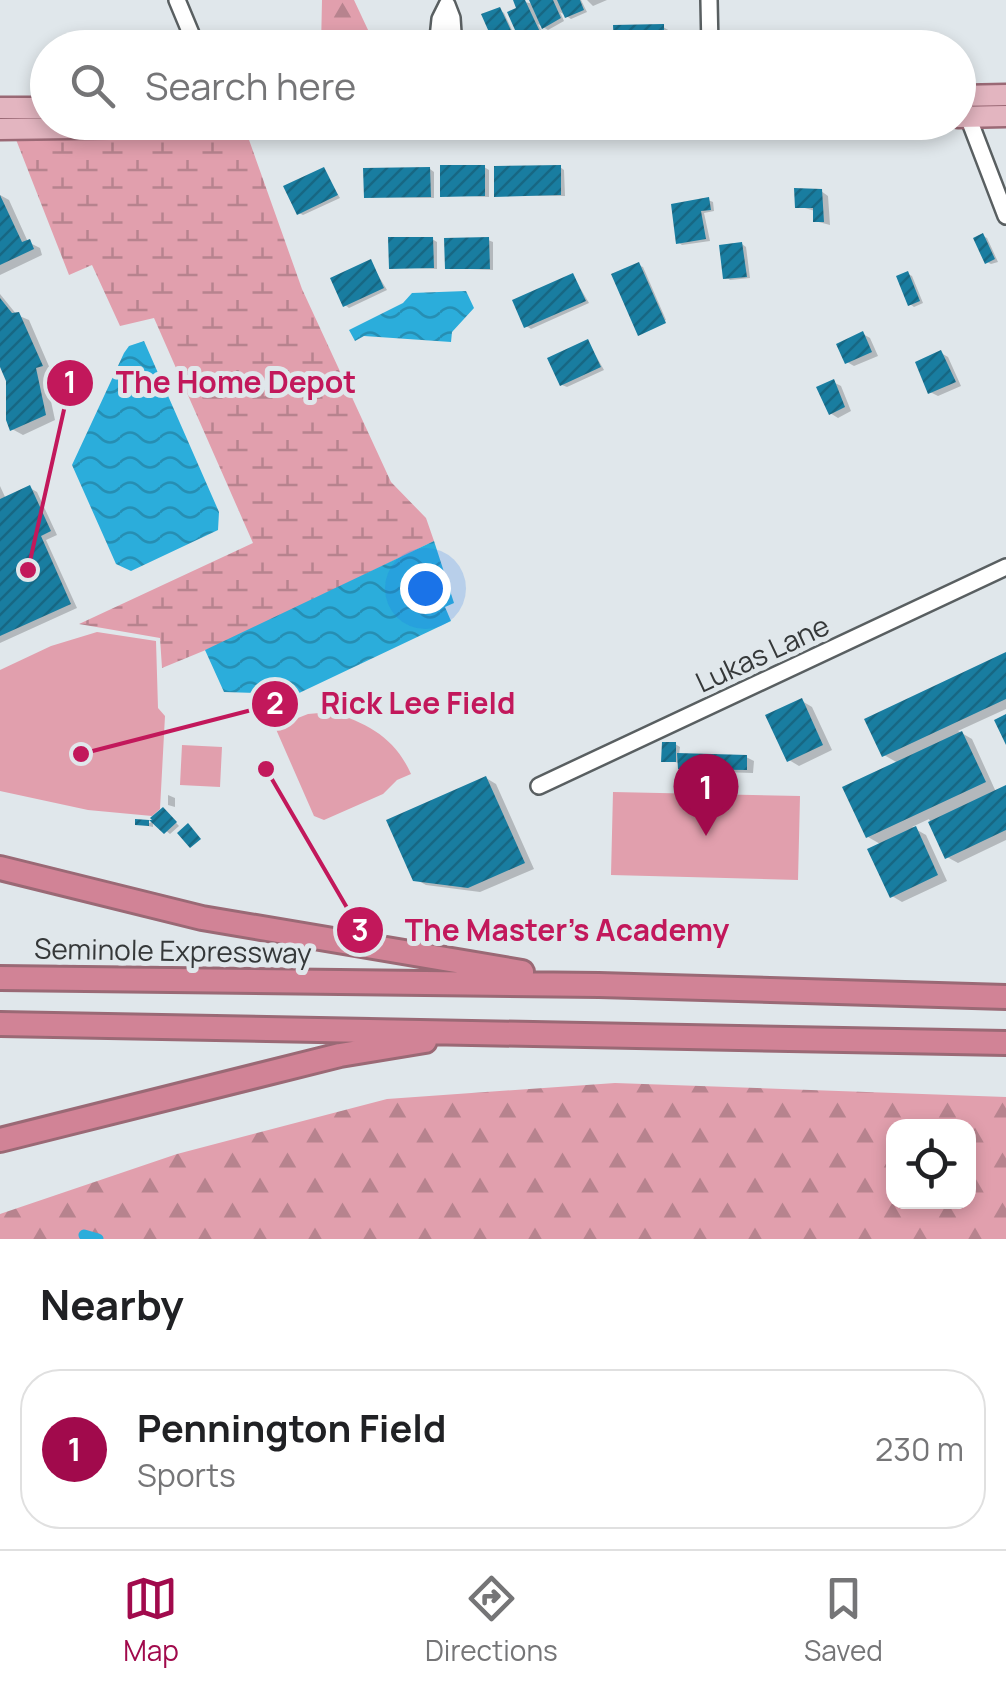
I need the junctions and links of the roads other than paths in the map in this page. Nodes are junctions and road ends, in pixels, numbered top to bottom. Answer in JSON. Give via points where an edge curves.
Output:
{"nodes":[{"id":1,"x":177,"y":0,"type":"edge"},
{"id":2,"x":709,"y":0,"type":"edge"},
{"id":3,"x":450,"y":2,"type":"edge"},
{"id":4,"x":190,"y":30,"type":"edge"},
{"id":5,"x":439,"y":30,"type":"edge"},
{"id":6,"x":453,"y":30,"type":"edge"},
{"id":7,"x":710,"y":30,"type":"edge"},
{"id":8,"x":1006,"y":95,"type":"edge"},
{"id":9,"x":976,"y":102,"type":"edge"},
{"id":10,"x":0,"y":108,"type":"edge"},
{"id":11,"x":30,"y":108,"type":"edge"},
{"id":12,"x":976,"y":109,"type":"edge"},
{"id":13,"x":1006,"y":116,"type":"edge"},
{"id":14,"x":30,"y":128,"type":"edge"},
{"id":15,"x":0,"y":129,"type":"edge"},
{"id":16,"x":976,"y":140,"type":"edge"},
{"id":17,"x":1006,"y":216,"type":"edge"},
{"id":18,"x":1006,"y":567,"type":"edge"},
{"id":19,"x":539,"y":786,"type":"dead end"},
{"id":20,"x":0,"y":868,"type":"edge"},
{"id":21,"x":0,"y":978,"type":"edge"},
{"id":22,"x":599,"y":985,"type":"junction"},
{"id":23,"x":1006,"y":997,"type":"edge"},
{"id":24,"x":0,"y":1024,"type":"edge"},
{"id":25,"x":496,"y":1031,"type":"junction"},
{"id":26,"x":1006,"y":1043,"type":"edge"},
{"id":27,"x":0,"y":1140,"type":"edge"}],
"edges":[{"from":1,"to":4,"type":"street"},
{"from":2,"to":7,"type":"street"},
{"from":3,"to":5,"type":"street"},
{"from":3,"to":6,"type":"street"},
{"from":8,"to":9,"type":"main road"},
{"from":10,"to":11,"type":"main road"},
{"from":12,"to":13,"type":"main road"},
{"from":14,"to":15,"type":"main road"},
{"from":16,"to":17,"type":"street"},
{"from":18,"to":19,"type":"street","name":"Lukas Lane"},
{"from":20,"to":22,"type":"highway","via":[[202,918]]},
{"from":21,"to":22,"type":"highway","name":"Seminole Expressway"},
{"from":22,"to":23,"type":"highway","name":"Seminole Expressway"},
{"from":24,"to":25,"type":"highway"},
{"from":25,"to":26,"type":"highway"},
{"from":25,"to":27,"type":"highway","via":[[340,1055]]}]}
